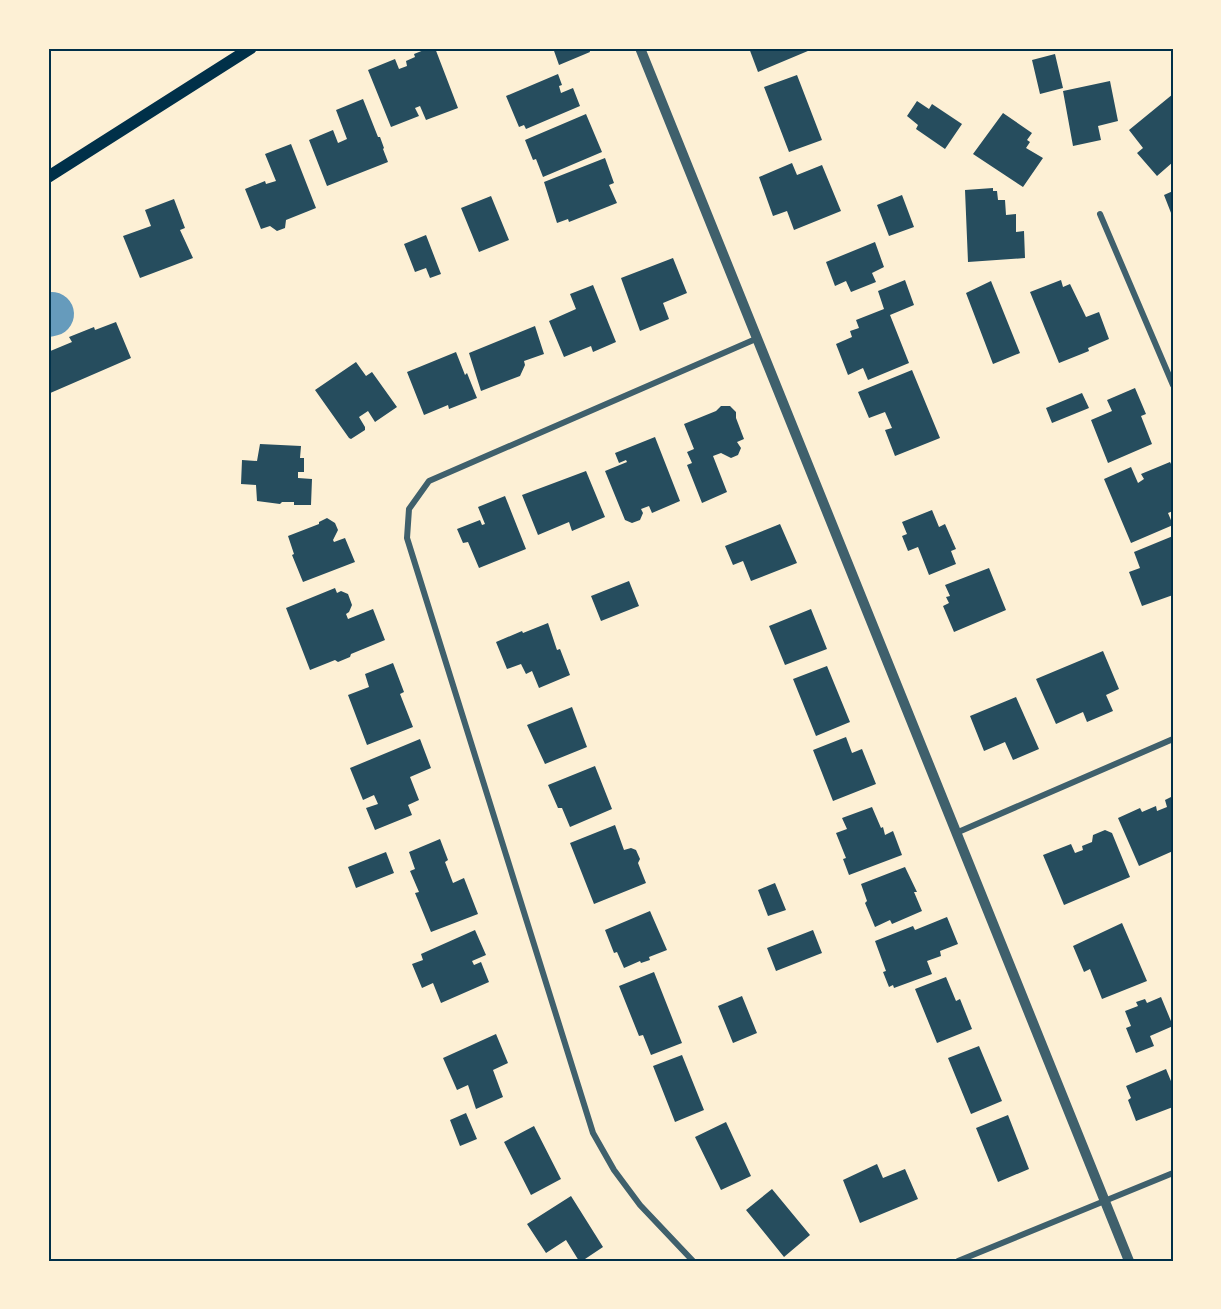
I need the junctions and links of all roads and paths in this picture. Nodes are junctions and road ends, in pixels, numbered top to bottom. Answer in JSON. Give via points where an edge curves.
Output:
{"nodes":[{"id":1,"x":251,"y":48,"type":"edge"},
{"id":2,"x":639,"y":48,"type":"edge"},
{"id":3,"x":48,"y":177,"type":"edge"},
{"id":4,"x":1100,"y":214,"type":"dead end"},
{"id":5,"x":758,"y":338,"type":"junction"},
{"id":6,"x":1173,"y":385,"type":"edge"},
{"id":7,"x":1173,"y":739,"type":"edge"},
{"id":8,"x":956,"y":833,"type":"junction"},
{"id":9,"x":1173,"y":1173,"type":"edge"},
{"id":10,"x":1105,"y":1200,"type":"junction"},
{"id":11,"x":693,"y":1261,"type":"edge"},
{"id":12,"x":958,"y":1261,"type":"edge"},
{"id":13,"x":1129,"y":1261,"type":"edge"}],
"edges":[{"from":1,"to":3,"type":"main road"},
{"from":2,"to":5,"type":"street"},
{"from":4,"to":6,"type":"street"},
{"from":5,"to":8,"type":"street"},
{"from":5,"to":11,"type":"street","via":[[429,482],[409,509],[407,538],[593,1133],[640,1205]]},
{"from":7,"to":8,"type":"street"},
{"from":8,"to":10,"type":"street"},
{"from":9,"to":10,"type":"street"},
{"from":10,"to":12,"type":"street"},
{"from":10,"to":13,"type":"street"}]}
